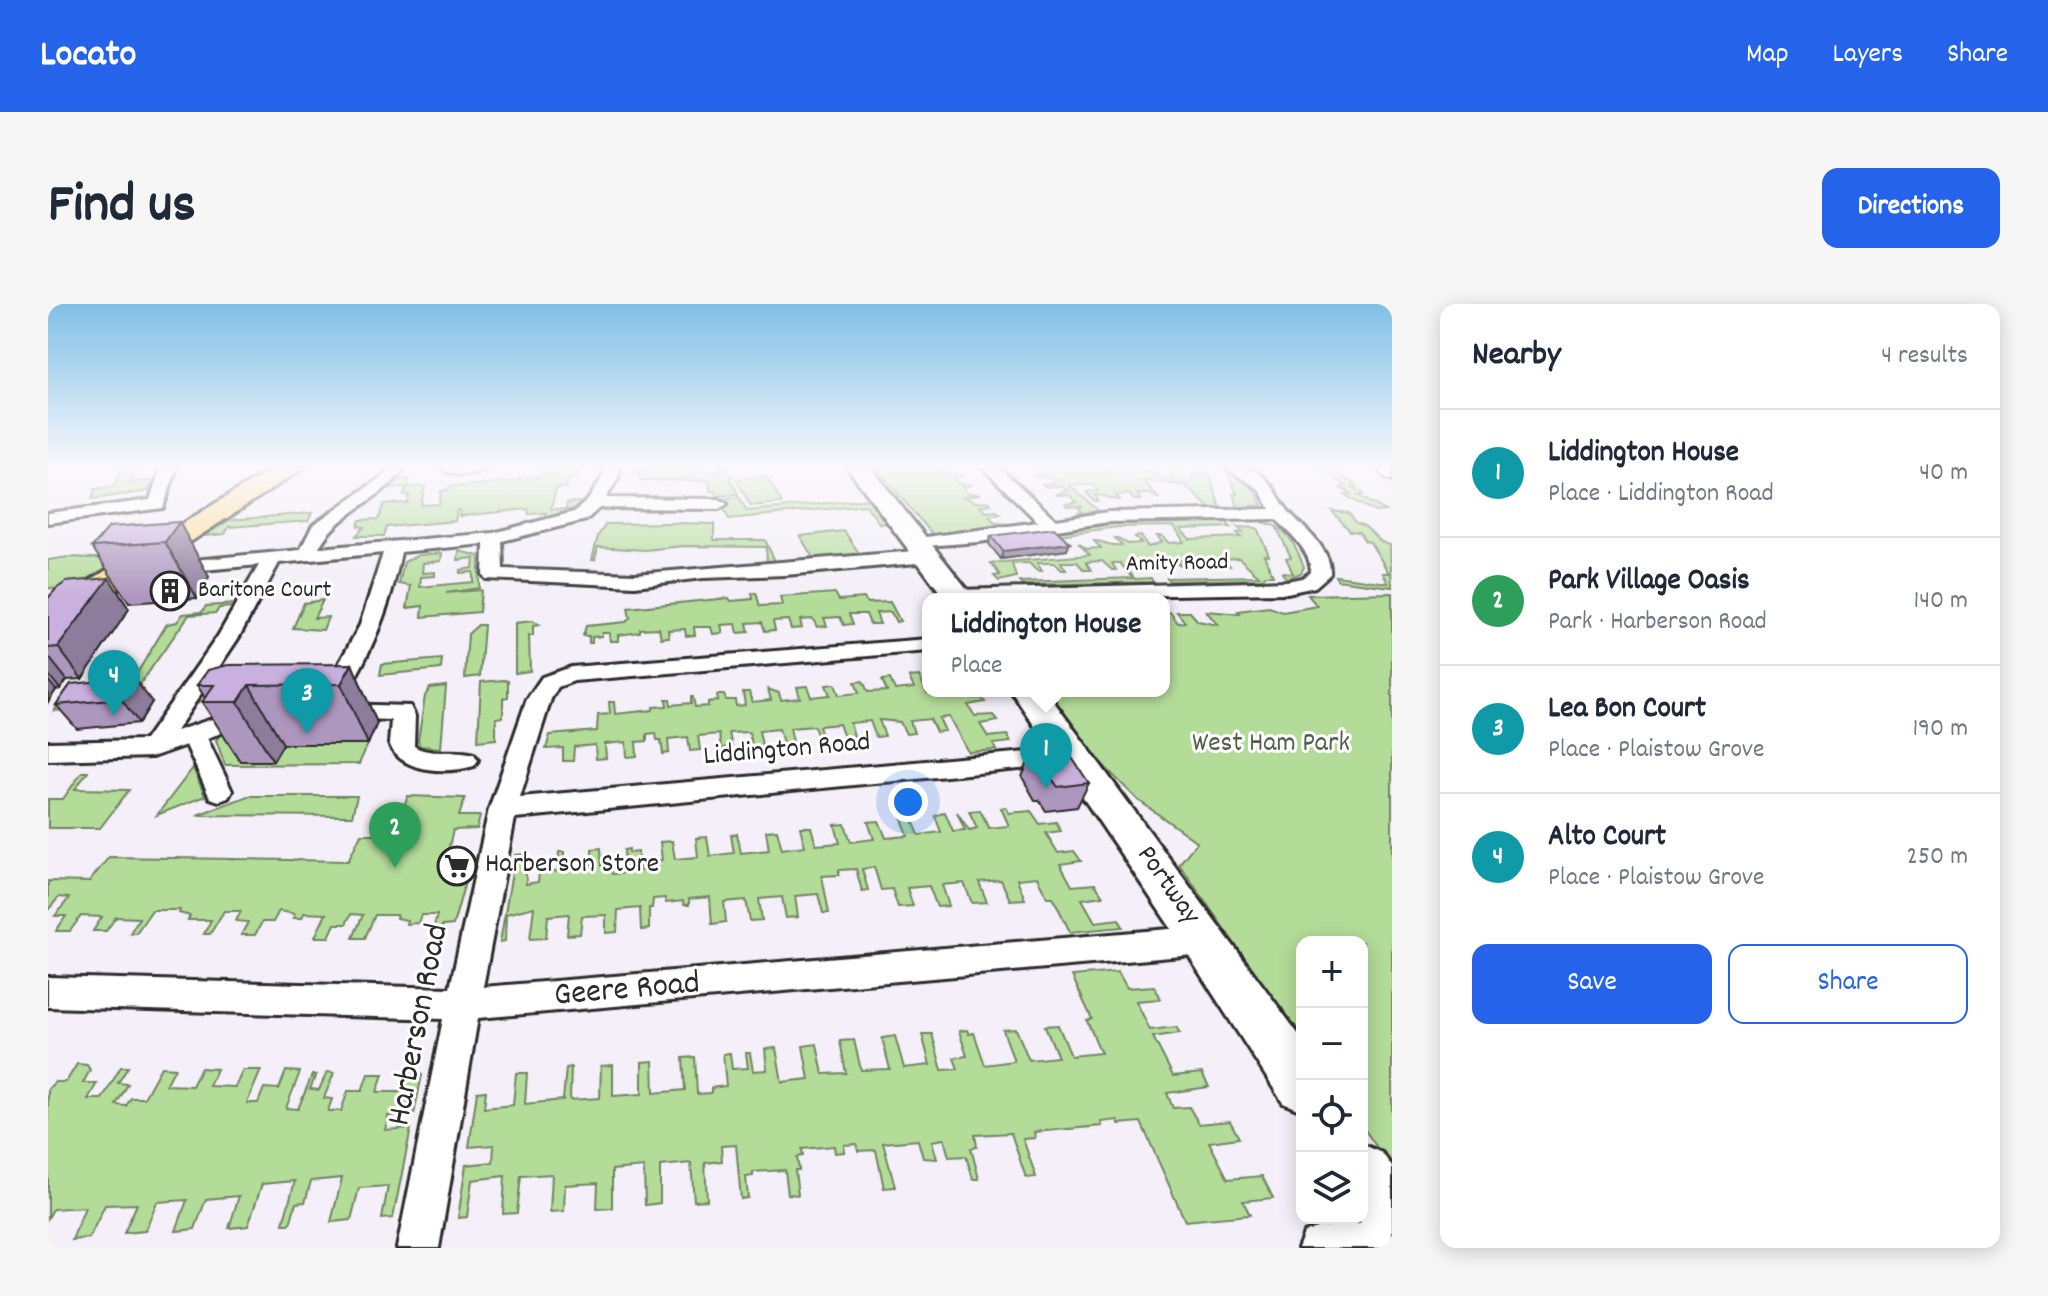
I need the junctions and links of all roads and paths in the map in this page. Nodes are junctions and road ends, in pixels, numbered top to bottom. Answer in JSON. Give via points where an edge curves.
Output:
{"nodes":[{"id":1,"x":102,"y":511,"type":"edge"},
{"id":2,"x":221,"y":511,"type":"edge"},
{"id":3,"x":344,"y":511,"type":"edge"},
{"id":4,"x":586,"y":511,"type":"edge"},
{"id":5,"x":893,"y":511,"type":"edge"},
{"id":6,"x":1036,"y":511,"type":"edge"},
{"id":7,"x":1279,"y":511,"type":"edge"},
{"id":8,"x":1281,"y":514,"type":"junction"},
{"id":9,"x":48,"y":518,"type":"edge"},
{"id":10,"x":1050,"y":524,"type":"junction"},
{"id":11,"x":493,"y":538,"type":"junction"},
{"id":12,"x":393,"y":548,"type":"junction"},
{"id":13,"x":923,"y":549,"type":"junction"},
{"id":14,"x":306,"y":556,"type":"junction"},
{"id":15,"x":272,"y":559,"type":"junction"},
{"id":16,"x":130,"y":567,"type":"junction"},
{"id":17,"x":955,"y":593,"type":"edge"},
{"id":18,"x":1101,"y":593,"type":"edge"},
{"id":19,"x":56,"y":609,"type":"edge"},
{"id":20,"x":922,"y":645,"type":"edge"},
{"id":21,"x":1032,"y":697,"type":"edge"},
{"id":22,"x":278,"y":713,"type":"edge"},
{"id":23,"x":191,"y":735,"type":"junction"},
{"id":24,"x":152,"y":748,"type":"junction"},
{"id":25,"x":48,"y":751,"type":"edge"},
{"id":26,"x":1076,"y":756,"type":"junction"},
{"id":27,"x":465,"y":760,"type":"dead end"},
{"id":28,"x":219,"y":791,"type":"dead end"},
{"id":29,"x":503,"y":809,"type":"junction"},
{"id":30,"x":1205,"y":940,"type":"junction"},
{"id":31,"x":48,"y":992,"type":"edge"},
{"id":32,"x":463,"y":1004,"type":"junction"},
{"id":33,"x":1299,"y":1080,"type":"edge"},
{"id":34,"x":1368,"y":1182,"type":"edge"},
{"id":35,"x":1392,"y":1218,"type":"edge"},
{"id":36,"x":1392,"y":1242,"type":"edge"},
{"id":37,"x":418,"y":1248,"type":"edge"},
{"id":38,"x":1319,"y":1248,"type":"edge"}],
"edges":[{"from":1,"to":9,"type":"street"},
{"from":2,"to":16,"type":"main road"},
{"from":3,"to":14,"type":"street","via":[[319,529]]},
{"from":4,"to":11,"type":"street"},
{"from":5,"to":13,"type":"main road"},
{"from":6,"to":10,"type":"street"},
{"from":7,"to":8,"type":"street"},
{"from":8,"to":10,"type":"street","via":[[1108,517]]},
{"from":8,"to":18,"type":"street","name":"Amity Road","via":[[1307,540],[1321,566],[1320,574],[1300,586]]},
{"from":10,"to":13,"type":"street"},
{"from":11,"to":12,"type":"street"},
{"from":11,"to":13,"type":"street","via":[[493,575],[557,568],[635,580],[785,569]]},
{"from":12,"to":14,"type":"street"},
{"from":12,"to":27,"type":"street","via":[[376,619],[316,712],[402,712],[404,752]]},
{"from":13,"to":17,"type":"main road"},
{"from":14,"to":15,"type":"street"},
{"from":15,"to":16,"type":"street"},
{"from":15,"to":24,"type":"street","via":[[228,637]]},
{"from":16,"to":19,"type":"main road"},
{"from":20,"to":29,"type":"street","name":"Harberson Road","via":[[571,674],[550,682],[539,699]]},
{"from":21,"to":26,"type":"main road","name":"Portway"},
{"from":22,"to":23,"type":"street","via":[[250,714]]},
{"from":23,"to":24,"type":"street"},
{"from":23,"to":28,"type":"street"},
{"from":24,"to":25,"type":"street"},
{"from":26,"to":29,"type":"street","name":"Liddington Road"},
{"from":26,"to":30,"type":"main road","name":"Portway"},
{"from":29,"to":32,"type":"street","name":"Harberson Road"},
{"from":30,"to":32,"type":"street","name":"Geere Road"},
{"from":30,"to":33,"type":"main road","name":"Portway"},
{"from":31,"to":32,"type":"street","name":"Geere Road"},
{"from":32,"to":37,"type":"street","name":"Harberson Road"},
{"from":34,"to":35,"type":"main road"},
{"from":36,"to":38,"type":"street"}]}
